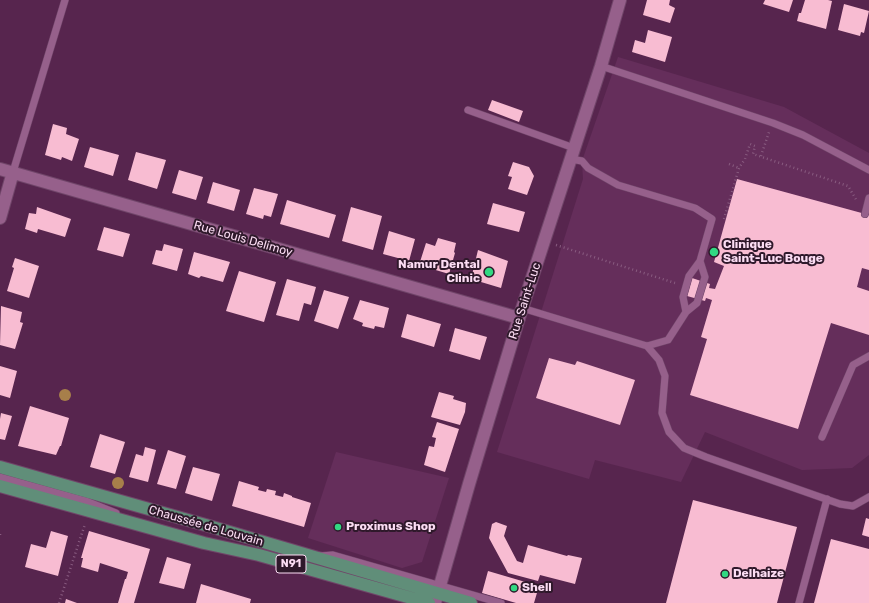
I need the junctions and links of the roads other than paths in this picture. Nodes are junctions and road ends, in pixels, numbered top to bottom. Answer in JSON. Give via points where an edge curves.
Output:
{"nodes":[{"id":1,"x":65,"y":0,"type":"edge"},
{"id":2,"x":620,"y":0,"type":"edge"},
{"id":3,"x":601,"y":66,"type":"junction"},
{"id":4,"x":468,"y":110,"type":"dead end"},
{"id":5,"x":573,"y":153,"type":"junction"},
{"id":6,"x":0,"y":168,"type":"edge"},
{"id":7,"x":869,"y":170,"type":"edge"},
{"id":8,"x":14,"y":172,"type":"junction"},
{"id":9,"x":869,"y":198,"type":"edge"},
{"id":10,"x":865,"y":214,"type":"road end"},
{"id":11,"x":0,"y":218,"type":"edge"},
{"id":12,"x":700,"y":261,"type":"junction"},
{"id":13,"x":686,"y":312,"type":"junction"},
{"id":14,"x":521,"y":313,"type":"junction"},
{"id":15,"x":648,"y":346,"type":"junction"},
{"id":16,"x":869,"y":356,"type":"edge"},
{"id":17,"x":822,"y":437,"type":"dead end"},
{"id":18,"x":0,"y":468,"type":"edge"},
{"id":19,"x":0,"y":477,"type":"edge"},
{"id":20,"x":0,"y":486,"type":"edge"},
{"id":21,"x":869,"y":497,"type":"edge"},
{"id":22,"x":827,"y":499,"type":"junction"},
{"id":23,"x":86,"y":501,"type":"junction"},
{"id":24,"x":125,"y":503,"type":"junction"},
{"id":25,"x":152,"y":528,"type":"junction"},
{"id":26,"x":438,"y":594,"type":"edge"},
{"id":27,"x":429,"y":603,"type":"edge"},
{"id":28,"x":471,"y":603,"type":"edge"},
{"id":29,"x":502,"y":603,"type":"edge"},
{"id":30,"x":799,"y":603,"type":"edge"}],
"edges":[{"from":1,"to":8,"type":"lane"},
{"from":2,"to":3,"type":"street","name":"Rue Saint-Luc"},
{"from":3,"to":5,"type":"street","name":"Rue Saint-Luc"},
{"from":3,"to":7,"type":"lane","via":[[773,123],[803,135]]},
{"from":4,"to":5,"type":"lane"},
{"from":5,"to":12,"type":"lane","via":[[588,168],[618,185],[695,208],[712,219]]},
{"from":5,"to":14,"type":"street","name":"Rue Saint-Luc"},
{"from":6,"to":8,"type":"street","name":"Rue Louis Delimoy"},
{"from":8,"to":11,"type":"street"},
{"from":8,"to":14,"type":"street","name":"Rue Louis Delimoy"},
{"from":9,"to":10,"type":"lane"},
{"from":12,"to":13,"type":"lane","via":[[689,276],[686,286],[683,297]]},
{"from":12,"to":13,"type":"lane","via":[[705,277],[697,304]]},
{"from":13,"to":15,"type":"lane","via":[[668,340]]},
{"from":14,"to":15,"type":"lane"},
{"from":14,"to":26,"type":"street","name":"Rue Saint-Luc"},
{"from":15,"to":22,"type":"lane","via":[[659,360],[665,376],[662,413],[669,432],[684,448]]},
{"from":16,"to":17,"type":"lane","via":[[853,365]]},
{"from":18,"to":24,"type":"main road","name":"Chaussée de Louvain","number":"N91"},
{"from":19,"to":23,"type":"lane","name":"Chaussée de Louvain","number":"N91"},
{"from":20,"to":25,"type":"main road","name":"Chaussée de Louvain","number":"N91"},
{"from":21,"to":22,"type":"lane","via":[[853,506]]},
{"from":22,"to":30,"type":"lane"},
{"from":23,"to":24,"type":"lane","name":"Chaussée de Louvain","number":"N91"},
{"from":23,"to":25,"type":"lane","name":"Chaussée de Louvain","number":"N91"},
{"from":24,"to":26,"type":"main road","name":"Chaussée de Louvain","number":"N91"},
{"from":25,"to":27,"type":"main road","name":"Chaussée de Louvain","number":"N91"},
{"from":26,"to":28,"type":"main road","name":"Chaussée de Louvain","number":"N91"},
{"from":26,"to":29,"type":"lane"}]}
